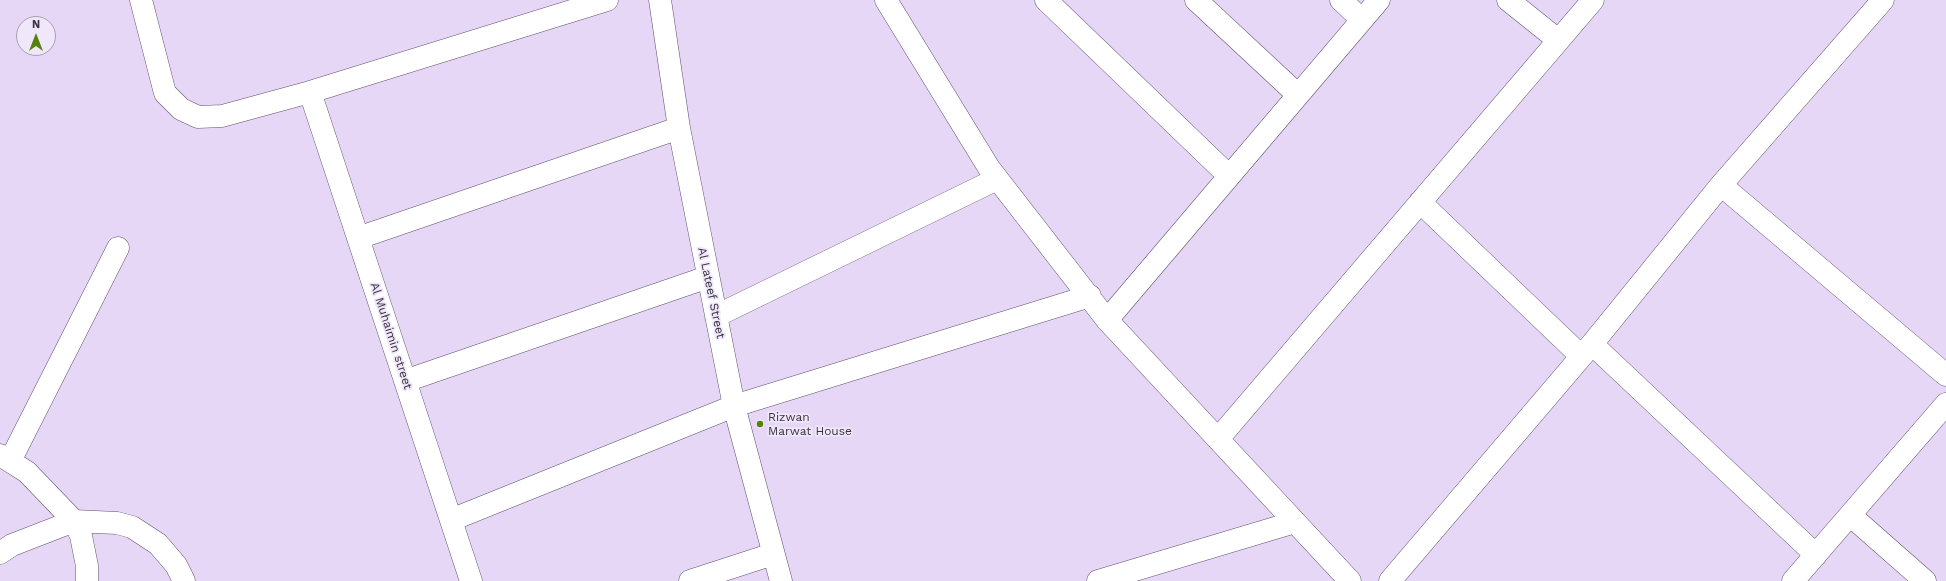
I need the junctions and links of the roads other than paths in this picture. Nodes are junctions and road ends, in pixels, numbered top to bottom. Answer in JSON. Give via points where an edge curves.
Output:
{"nodes":[{"id":1,"x":140,"y":0,"type":"edge"},
{"id":2,"x":607,"y":0,"type":"edge"},
{"id":3,"x":660,"y":0,"type":"edge"},
{"id":4,"x":886,"y":0,"type":"edge"},
{"id":5,"x":1046,"y":0,"type":"edge"},
{"id":6,"x":1196,"y":0,"type":"edge"},
{"id":7,"x":1341,"y":0,"type":"edge"},
{"id":8,"x":1379,"y":0,"type":"edge"},
{"id":9,"x":1508,"y":0,"type":"edge"},
{"id":10,"x":1593,"y":0,"type":"edge"},
{"id":11,"x":1883,"y":0,"type":"edge"},
{"id":12,"x":1362,"y":20,"type":"junction"},
{"id":13,"x":1558,"y":40,"type":"junction"},
{"id":14,"x":310,"y":92,"type":"junction"},
{"id":15,"x":1298,"y":95,"type":"junction"},
{"id":16,"x":679,"y":128,"type":"junction"},
{"id":17,"x":1229,"y":176,"type":"junction"},
{"id":18,"x":997,"y":179,"type":"junction"},
{"id":19,"x":1721,"y":185,"type":"junction"},
{"id":20,"x":1420,"y":202,"type":"junction"},
{"id":21,"x":358,"y":238,"type":"junction"},
{"id":22,"x":118,"y":248,"type":"dead end"},
{"id":23,"x":708,"y":277,"type":"junction"},
{"id":24,"x":1090,"y":296,"type":"junction"},
{"id":25,"x":716,"y":316,"type":"junction"},
{"id":26,"x":1107,"y":320,"type":"junction"},
{"id":27,"x":1587,"y":350,"type":"junction"},
{"id":28,"x":1946,"y":375,"type":"edge"},
{"id":29,"x":405,"y":381,"type":"junction"},
{"id":30,"x":1946,"y":404,"type":"edge"},
{"id":31,"x":734,"y":406,"type":"junction"},
{"id":32,"x":1218,"y":438,"type":"junction"},
{"id":33,"x":5,"y":458,"type":"edge"},
{"id":34,"x":1850,"y":515,"type":"junction"},
{"id":35,"x":451,"y":520,"type":"junction"},
{"id":36,"x":74,"y":521,"type":"junction"},
{"id":37,"x":1295,"y":522,"type":"junction"},
{"id":38,"x":0,"y":554,"type":"edge"},
{"id":39,"x":773,"y":554,"type":"junction"},
{"id":40,"x":1816,"y":555,"type":"junction"},
{"id":41,"x":87,"y":581,"type":"edge"},
{"id":42,"x":184,"y":581,"type":"edge"},
{"id":43,"x":471,"y":581,"type":"edge"},
{"id":44,"x":690,"y":581,"type":"edge"},
{"id":45,"x":782,"y":581,"type":"edge"},
{"id":46,"x":1098,"y":581,"type":"edge"},
{"id":47,"x":1350,"y":581,"type":"edge"},
{"id":48,"x":1390,"y":581,"type":"edge"},
{"id":49,"x":1793,"y":581,"type":"edge"},
{"id":50,"x":1924,"y":581,"type":"edge"}],
"edges":[{"from":1,"to":14,"type":"street","via":[[165,93],[181,109],[198,117],[222,116]]},
{"from":2,"to":14,"type":"street"},
{"from":3,"to":16,"type":"street","name":"Al Lateef Street"},
{"from":4,"to":18,"type":"street"},
{"from":5,"to":17,"type":"street"},
{"from":6,"to":15,"type":"street"},
{"from":7,"to":12,"type":"street"},
{"from":8,"to":12,"type":"street"},
{"from":9,"to":13,"type":"street"},
{"from":10,"to":13,"type":"street"},
{"from":11,"to":19,"type":"street"},
{"from":12,"to":15,"type":"street"},
{"from":13,"to":20,"type":"street"},
{"from":14,"to":21,"type":"street","name":"Al Muhaimin street"},
{"from":15,"to":17,"type":"street"},
{"from":16,"to":21,"type":"street"},
{"from":16,"to":23,"type":"street","name":"Al Lateef Street"},
{"from":17,"to":26,"type":"street"},
{"from":18,"to":24,"type":"street"},
{"from":18,"to":25,"type":"street"},
{"from":19,"to":27,"type":"street"},
{"from":19,"to":28,"type":"street"},
{"from":20,"to":27,"type":"street"},
{"from":20,"to":32,"type":"street"},
{"from":21,"to":29,"type":"street","name":"Al Muhaimin street"},
{"from":22,"to":33,"type":"street"},
{"from":23,"to":25,"type":"street","name":"Al Lateef Street"},
{"from":23,"to":29,"type":"street"},
{"from":24,"to":26,"type":"street"},
{"from":24,"to":31,"type":"street"},
{"from":25,"to":31,"type":"street","name":"Al Lateef Street"},
{"from":26,"to":32,"type":"street"},
{"from":27,"to":40,"type":"street"},
{"from":27,"to":48,"type":"street"},
{"from":29,"to":35,"type":"street","name":"Al Muhaimin street"},
{"from":30,"to":34,"type":"street"},
{"from":31,"to":35,"type":"street"},
{"from":31,"to":39,"type":"street","name":"Al Lateef Street"},
{"from":32,"to":37,"type":"street"},
{"from":33,"to":36,"type":"street","via":[[27,472]]},
{"from":34,"to":40,"type":"street"},
{"from":34,"to":50,"type":"street"},
{"from":35,"to":43,"type":"street","name":"Al Muhaimin street"},
{"from":36,"to":38,"type":"street","via":[[12,545]]},
{"from":36,"to":41,"type":"street","via":[[81,536]]},
{"from":36,"to":42,"type":"street","via":[[117,523],[132,527],[158,544],[176,565]]},
{"from":37,"to":46,"type":"street"},
{"from":37,"to":47,"type":"street"},
{"from":39,"to":44,"type":"street"},
{"from":39,"to":45,"type":"street","name":"Al Lateef Street"},
{"from":40,"to":49,"type":"street"}]}
